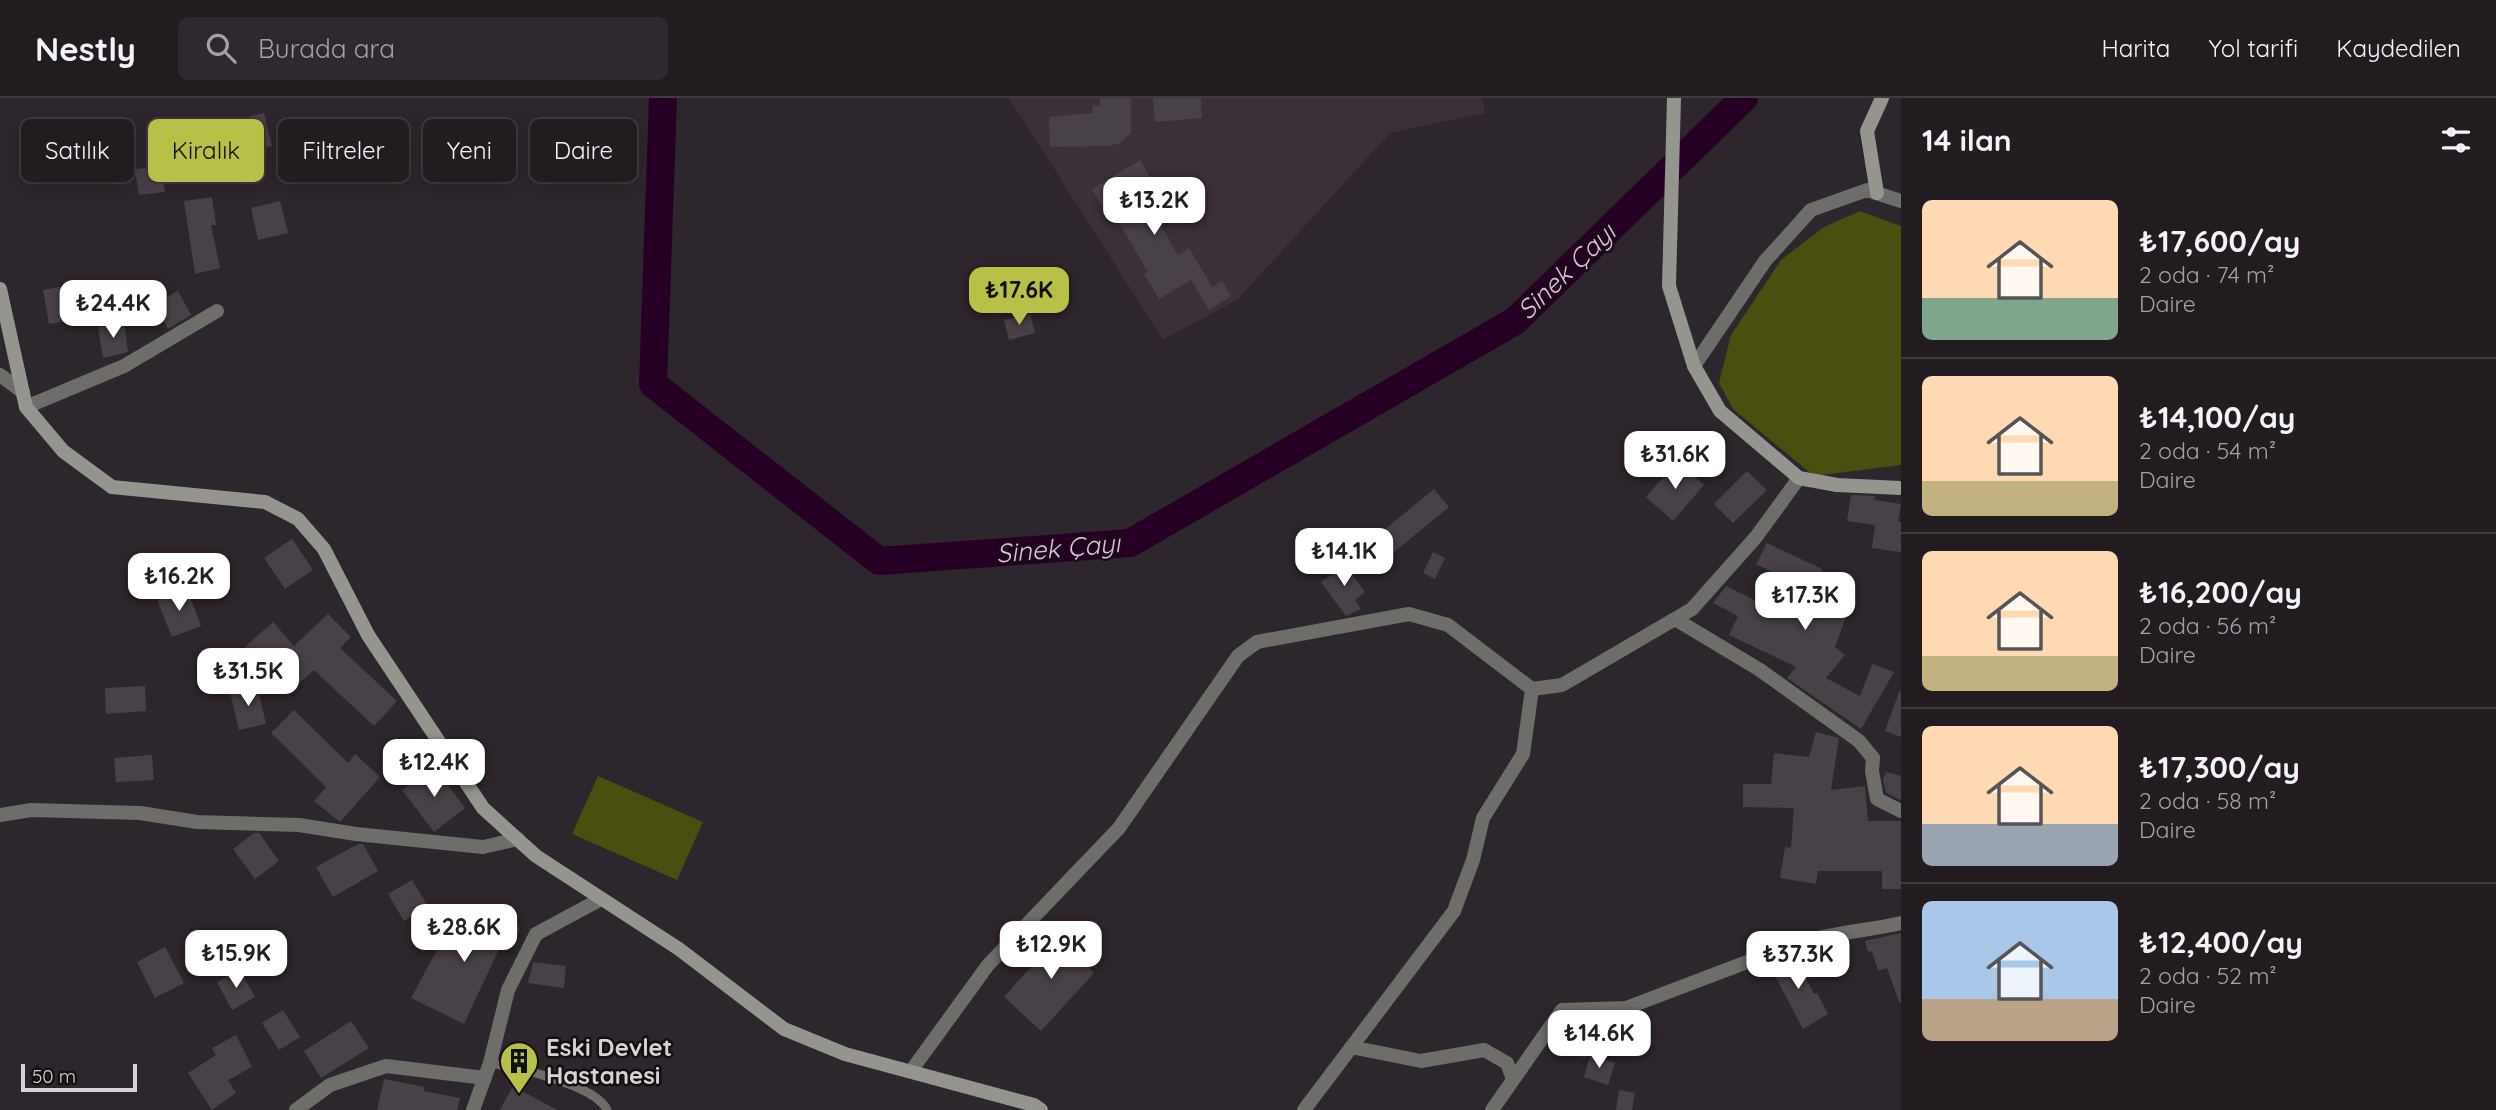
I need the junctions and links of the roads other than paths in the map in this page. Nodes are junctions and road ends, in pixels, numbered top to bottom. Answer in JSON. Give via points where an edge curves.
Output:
{"nodes":[{"id":1,"x":1674,"y":98,"type":"edge"},
{"id":2,"x":1882,"y":98,"type":"edge"},
{"id":3,"x":1877,"y":193,"type":"junction"},
{"id":4,"x":1901,"y":201,"type":"edge"},
{"id":5,"x":0,"y":289,"type":"edge"},
{"id":6,"x":217,"y":311,"type":"dead end"},
{"id":7,"x":1693,"y":366,"type":"junction"},
{"id":8,"x":0,"y":375,"type":"edge"},
{"id":9,"x":23,"y":392,"type":"junction"},
{"id":10,"x":26,"y":407,"type":"junction"},
{"id":11,"x":1799,"y":478,"type":"junction"},
{"id":12,"x":1901,"y":488,"type":"edge"},
{"id":13,"x":1675,"y":619,"type":"junction"},
{"id":14,"x":1532,"y":690,"type":"junction"},
{"id":15,"x":1901,"y":811,"type":"edge"},
{"id":16,"x":0,"y":815,"type":"edge"},
{"id":17,"x":518,"y":839,"type":"junction"},
{"id":18,"x":601,"y":899,"type":"junction"},
{"id":19,"x":1901,"y":923,"type":"edge"},
{"id":20,"x":1350,"y":1047,"type":"junction"},
{"id":21,"x":490,"y":1063,"type":"junction"},
{"id":22,"x":911,"y":1072,"type":"junction"},
{"id":23,"x":485,"y":1078,"type":"junction"},
{"id":24,"x":1513,"y":1079,"type":"junction"},
{"id":25,"x":296,"y":1110,"type":"edge"},
{"id":26,"x":473,"y":1110,"type":"edge"},
{"id":27,"x":607,"y":1110,"type":"edge"},
{"id":28,"x":1041,"y":1110,"type":"edge"},
{"id":29,"x":1304,"y":1110,"type":"edge"},
{"id":30,"x":1492,"y":1110,"type":"edge"}],
"edges":[{"from":1,"to":7,"type":"street","via":[[1669,286]]},
{"from":2,"to":3,"type":"street","via":[[1867,131]]},
{"from":3,"to":4,"type":"street"},
{"from":3,"to":7,"type":"street","via":[[1867,190],[1811,210],[1765,261]]},
{"from":5,"to":9,"type":"street"},
{"from":6,"to":10,"type":"street","via":[[124,366]]},
{"from":7,"to":11,"type":"street","via":[[1720,411]]},
{"from":8,"to":9,"type":"street"},
{"from":9,"to":10,"type":"street"},
{"from":10,"to":17,"type":"street","via":[[63,451],[113,487],[265,502],[298,519],[324,549],[368,635],[483,808]]},
{"from":11,"to":12,"type":"street"},
{"from":11,"to":13,"type":"street","via":[[1756,537],[1692,609]]},
{"from":13,"to":14,"type":"street","via":[[1562,685]]},
{"from":13,"to":15,"type":"street","via":[[1760,670],[1859,741],[1872,758],[1877,799]]},
{"from":14,"to":20,"type":"street","via":[[1522,754],[1483,818],[1474,860],[1454,911]]},
{"from":14,"to":22,"type":"street","via":[[1448,625],[1409,614],[1257,642],[1238,656],[1119,828],[988,965]]},
{"from":16,"to":17,"type":"street","via":[[31,810],[140,813],[197,822],[299,825],[483,847]]},
{"from":17,"to":18,"type":"street"},
{"from":18,"to":21,"type":"street","via":[[536,934],[508,990]]},
{"from":18,"to":22,"type":"street","via":[[679,949],[784,1029],[845,1054]]},
{"from":19,"to":24,"type":"street","via":[[1797,943],[1626,1007],[1562,1010]]},
{"from":20,"to":24,"type":"street","via":[[1420,1061],[1484,1050],[1507,1063]]},
{"from":20,"to":29,"type":"street"},
{"from":21,"to":23,"type":"street"},
{"from":21,"to":27,"type":"lane","via":[[592,1094]]},
{"from":22,"to":28,"type":"street"},
{"from":23,"to":25,"type":"street","via":[[386,1066],[330,1085]]},
{"from":23,"to":26,"type":"street"},
{"from":24,"to":30,"type":"street"}]}
